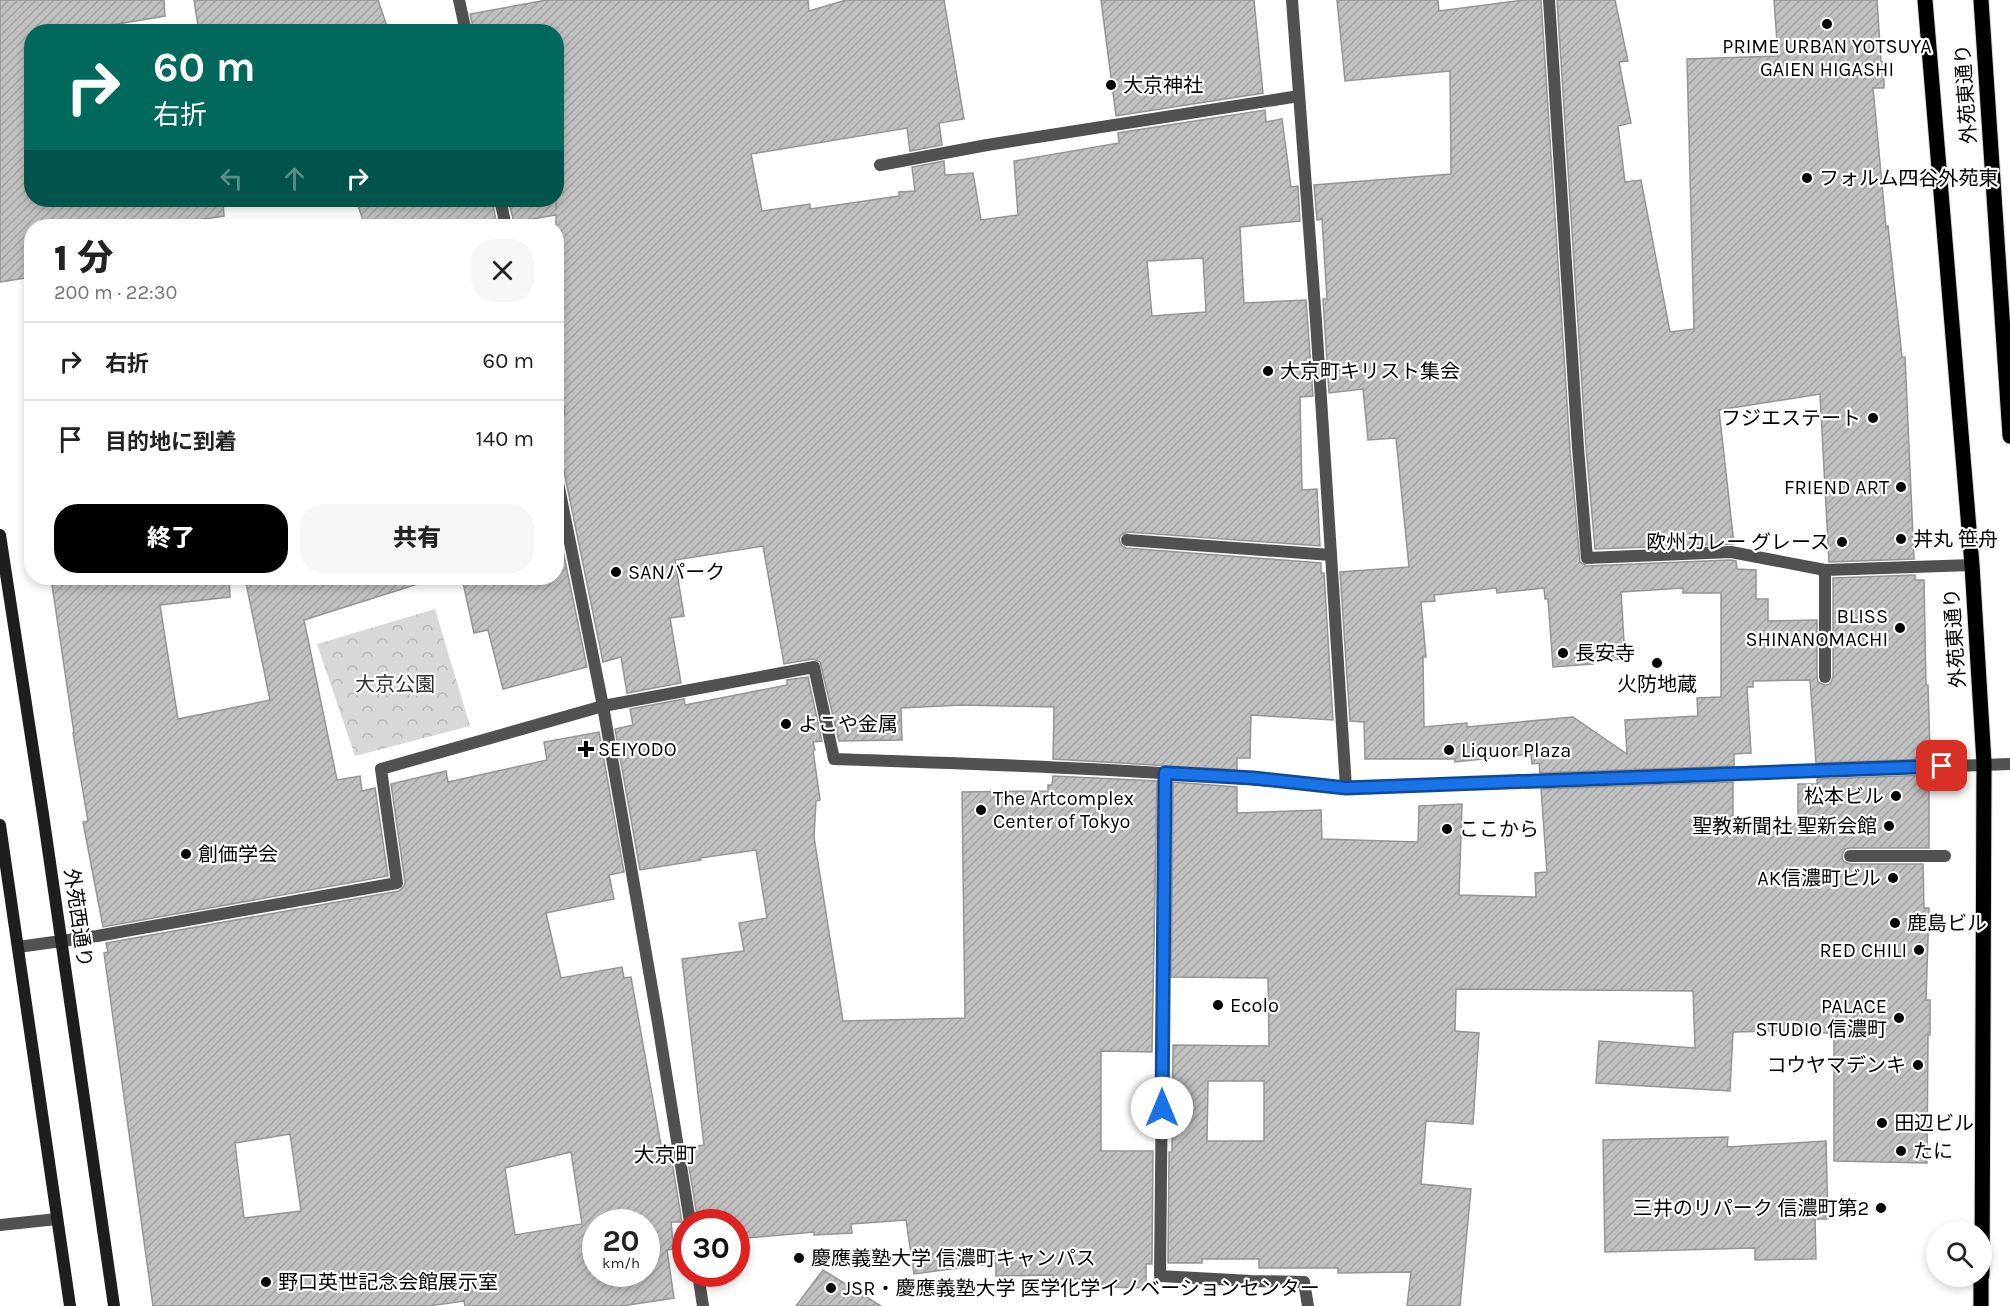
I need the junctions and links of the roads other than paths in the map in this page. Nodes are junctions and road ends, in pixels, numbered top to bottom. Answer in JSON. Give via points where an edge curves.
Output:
{"nodes":[{"id":1,"x":459,"y":0,"type":"edge"},
{"id":2,"x":1292,"y":0,"type":"edge"},
{"id":3,"x":1549,"y":0,"type":"edge"},
{"id":4,"x":1925,"y":0,"type":"edge"},
{"id":5,"x":1981,"y":0,"type":"edge"},
{"id":6,"x":464,"y":24,"type":"edge"},
{"id":7,"x":1299,"y":96,"type":"junction"},
{"id":8,"x":880,"y":165,"type":"dead end"},
{"id":9,"x":2010,"y":436,"type":"edge"},
{"id":10,"x":564,"y":512,"type":"edge"},
{"id":11,"x":0,"y":535,"type":"edge"},
{"id":12,"x":1127,"y":540,"type":"dead end"},
{"id":13,"x":1331,"y":555,"type":"junction"},
{"id":14,"x":1972,"y":565,"type":"junction"},
{"id":15,"x":1825,"y":570,"type":"junction"},
{"id":16,"x":1826,"y":676,"type":"dead end"},
{"id":17,"x":603,"y":706,"type":"junction"},
{"id":18,"x":1984,"y":764,"type":"junction"},
{"id":19,"x":2010,"y":764,"type":"edge"},
{"id":20,"x":1165,"y":773,"type":"junction"},
{"id":21,"x":1346,"y":788,"type":"junction"},
{"id":22,"x":0,"y":825,"type":"edge"},
{"id":23,"x":1850,"y":855,"type":"dead end"},
{"id":24,"x":1945,"y":856,"type":"dead end"},
{"id":25,"x":6,"y":902,"type":"edge"},
{"id":26,"x":61,"y":941,"type":"junction"},
{"id":27,"x":18,"y":947,"type":"junction"},
{"id":28,"x":688,"y":1209,"type":"edge"},
{"id":29,"x":57,"y":1219,"type":"junction"},
{"id":30,"x":1982,"y":1221,"type":"edge"},
{"id":31,"x":0,"y":1225,"type":"edge"},
{"id":32,"x":700,"y":1287,"type":"edge"},
{"id":33,"x":1982,"y":1287,"type":"edge"},
{"id":34,"x":70,"y":1306,"type":"edge"},
{"id":35,"x":114,"y":1306,"type":"edge"},
{"id":36,"x":703,"y":1306,"type":"edge"},
{"id":37,"x":1308,"y":1306,"type":"edge"},
{"id":38,"x":1981,"y":1306,"type":"edge"}],
"edges":[{"from":1,"to":6,"type":"street"},
{"from":2,"to":7,"type":"street"},
{"from":3,"to":15,"type":"street","via":[[1587,558],[1731,552]]},
{"from":4,"to":14,"type":"main road","name":"外苑東通り"},
{"from":5,"to":9,"type":"main road","name":"外苑東通り"},
{"from":7,"to":8,"type":"street"},
{"from":7,"to":13,"type":"street"},
{"from":10,"to":17,"type":"street"},
{"from":11,"to":26,"type":"main road","name":"外苑西通り"},
{"from":12,"to":13,"type":"street"},
{"from":13,"to":21,"type":"street"},
{"from":14,"to":15,"type":"street"},
{"from":14,"to":18,"type":"main road","name":"外苑東通り"},
{"from":15,"to":16,"type":"street"},
{"from":17,"to":20,"type":"street","via":[[814,667],[834,759]]},
{"from":17,"to":26,"type":"street","via":[[381,768],[397,883]]},
{"from":17,"to":28,"type":"street"},
{"from":18,"to":19,"type":"street"},
{"from":18,"to":21,"type":"street"},
{"from":18,"to":30,"type":"main road","name":"外苑東通り"},
{"from":20,"to":21,"type":"street"},
{"from":20,"to":37,"type":"street","via":[[1160,1276],[1304,1282]]},
{"from":22,"to":25,"type":"main road"},
{"from":23,"to":24,"type":"street"},
{"from":25,"to":27,"type":"main road"},
{"from":26,"to":27,"type":"street"},
{"from":26,"to":35,"type":"main road","name":"外苑西通り"},
{"from":27,"to":29,"type":"main road"},
{"from":29,"to":31,"type":"street"},
{"from":29,"to":34,"type":"main road"},
{"from":32,"to":36,"type":"street"},
{"from":33,"to":38,"type":"main road","name":"外苑東通り"}]}
